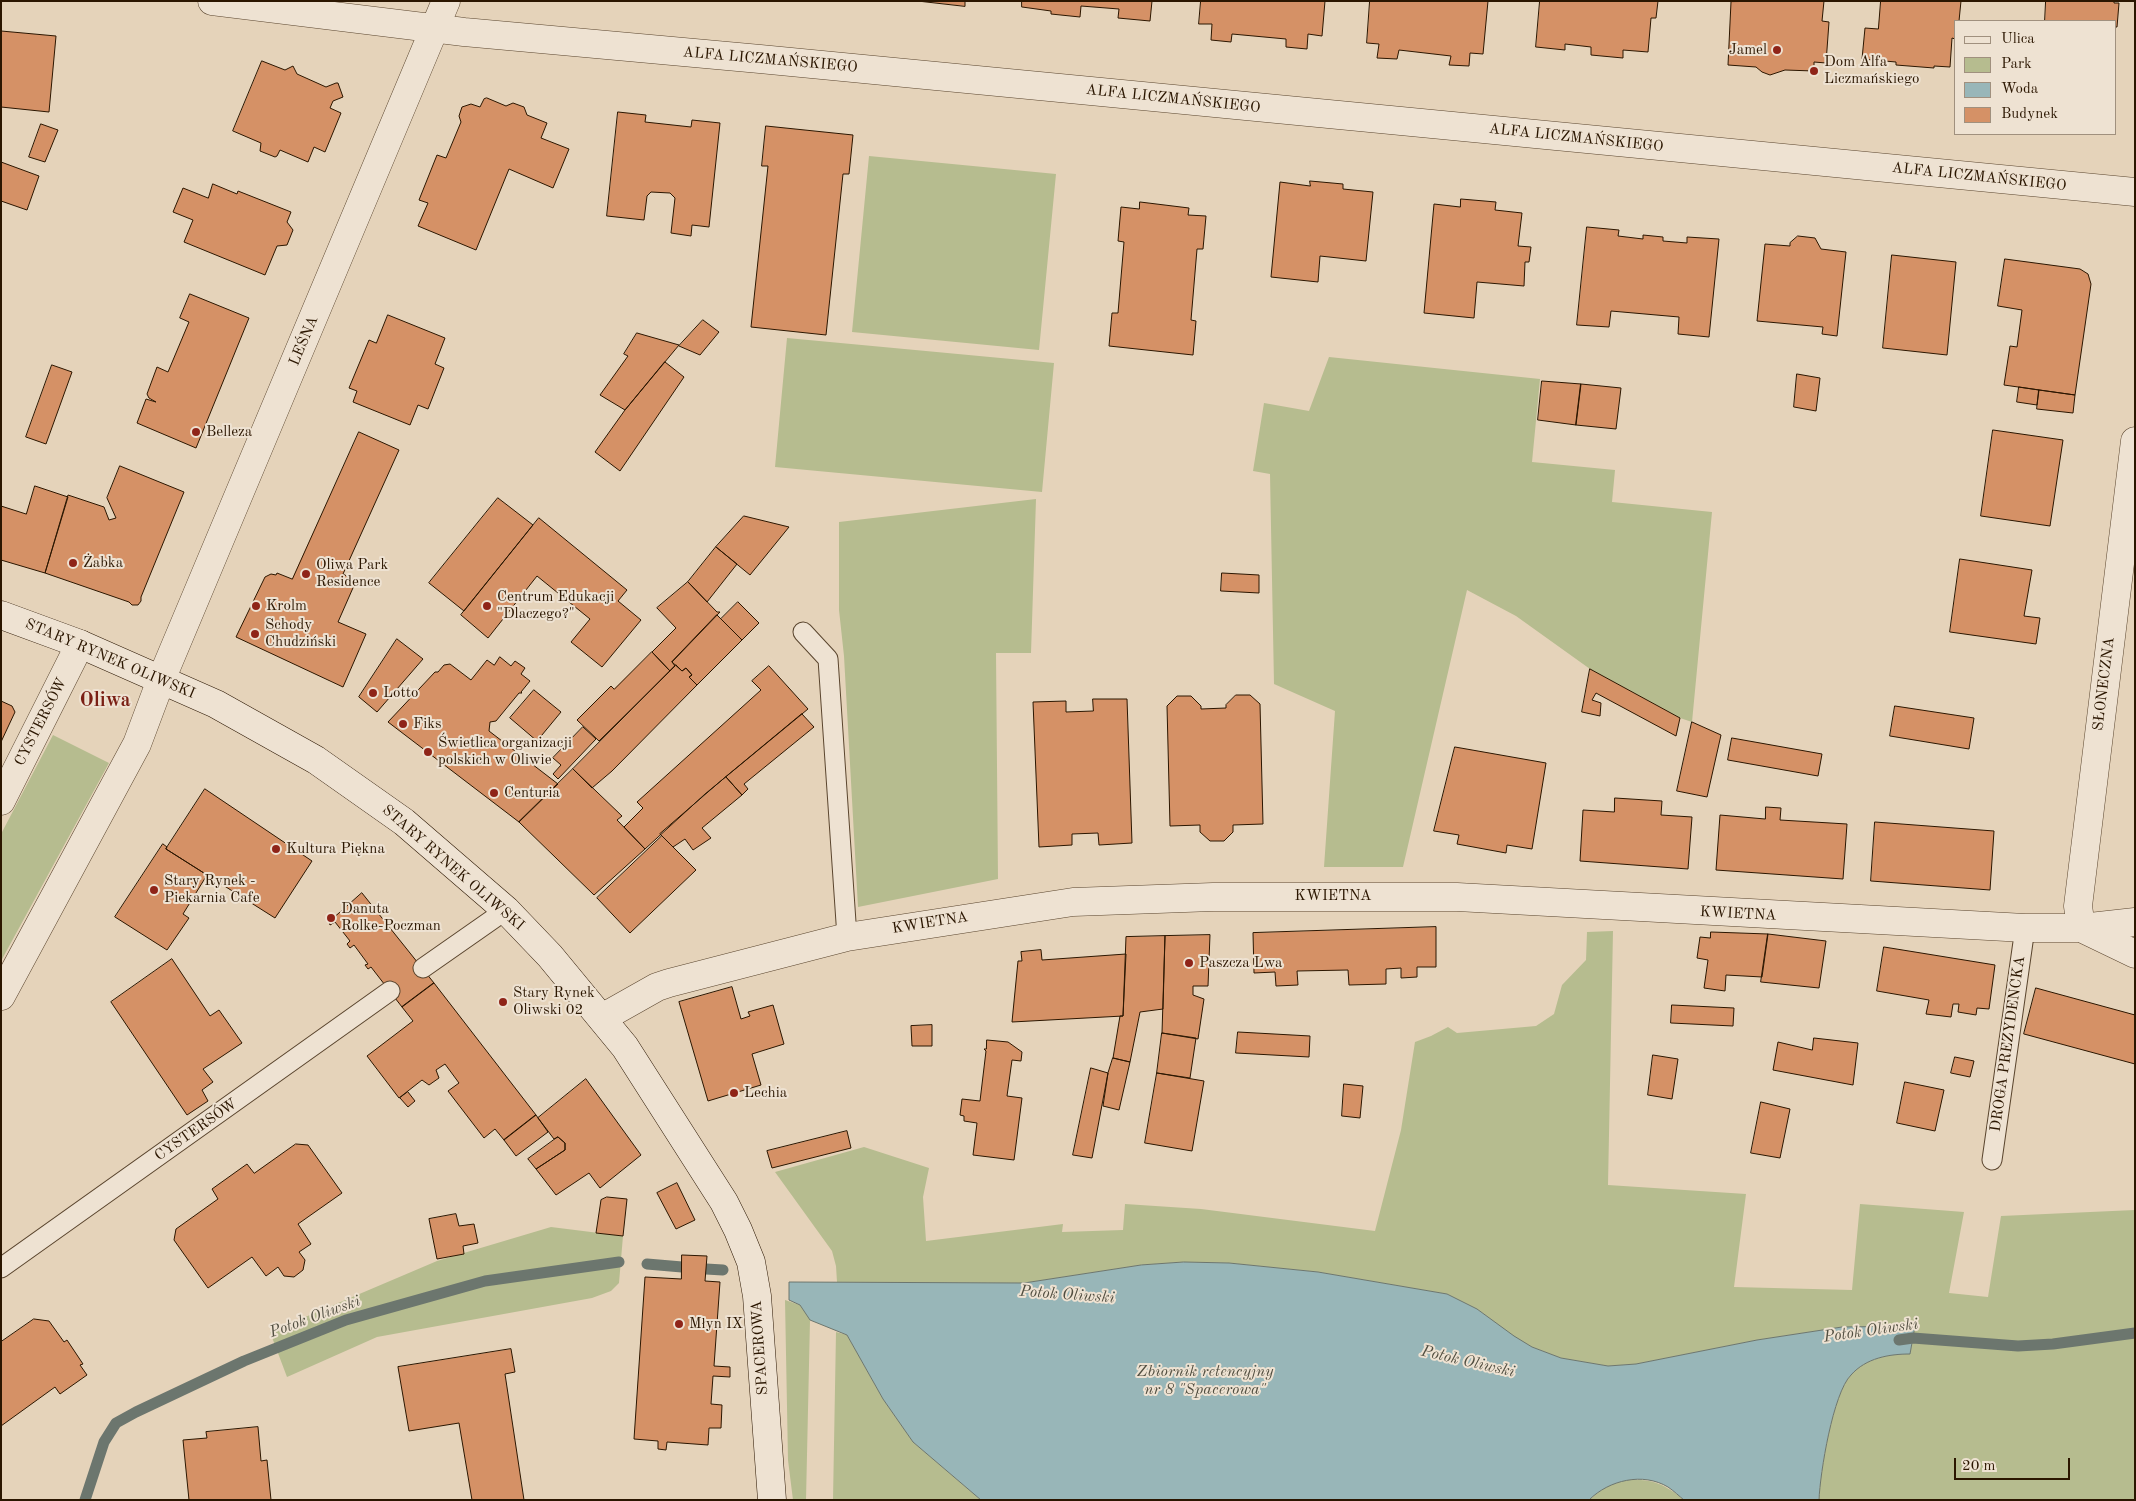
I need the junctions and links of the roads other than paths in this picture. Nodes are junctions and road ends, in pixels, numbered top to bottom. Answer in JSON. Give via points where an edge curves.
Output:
{"nodes":[{"id":1,"x":212,"y":1,"type":"edge"},
{"id":2,"x":446,"y":1,"type":"edge"},
{"id":3,"x":435,"y":27,"type":"junction"},
{"id":4,"x":2135,"y":192,"type":"edge"},
{"id":5,"x":2135,"y":441,"type":"edge"},
{"id":6,"x":1,"y":614,"type":"edge"},
{"id":7,"x":803,"y":632,"type":"dead end"},
{"id":8,"x":80,"y":644,"type":"junction"},
{"id":9,"x":161,"y":680,"type":"junction"},
{"id":10,"x":1,"y":801,"type":"edge"},
{"id":11,"x":506,"y":910,"type":"junction"},
{"id":12,"x":2135,"y":922,"type":"edge"},
{"id":13,"x":2024,"y":928,"type":"junction"},
{"id":14,"x":2081,"y":928,"type":"junction"},
{"id":15,"x":847,"y":937,"type":"junction"},
{"id":16,"x":2135,"y":954,"type":"edge"},
{"id":17,"x":423,"y":968,"type":"dead end"},
{"id":18,"x":390,"y":992,"type":"dead end"},
{"id":19,"x":1,"y":996,"type":"edge"},
{"id":20,"x":602,"y":1018,"type":"junction"},
{"id":21,"x":1992,"y":1160,"type":"dead end"},
{"id":22,"x":724,"y":1202,"type":"joint"},
{"id":23,"x":1,"y":1268,"type":"edge"},
{"id":24,"x":772,"y":1500,"type":"edge"}],
"edges":[{"from":1,"to":3,"type":"street","name":"ALFA LICZMAŃSKIEGO"},
{"from":2,"to":3,"type":"street","name":"LEŚNA"},
{"from":3,"to":4,"type":"street","name":"ALFA LICZMAŃSKIEGO"},
{"from":3,"to":9,"type":"street","name":"LEŚNA"},
{"from":5,"to":14,"type":"street","name":"SŁONECZNA","via":[[2078,906]]},
{"from":6,"to":8,"type":"street","name":"STARY RYNEK OLIWSKI"},
{"from":7,"to":15,"type":"lane","via":[[828,659]]},
{"from":8,"to":9,"type":"street","name":"STARY RYNEK OLIWSKI"},
{"from":8,"to":10,"type":"street","name":"CYSTERSÓW"},
{"from":9,"to":11,"type":"street","name":"STARY RYNEK OLIWSKI","via":[[240,717],[316,760],[404,822]]},
{"from":9,"to":19,"type":"street","via":[[136,744]]},
{"from":11,"to":17,"type":"lane"},
{"from":11,"to":20,"type":"street","name":"STARY RYNEK OLIWSKI"},
{"from":12,"to":14,"type":"street","name":"KWIETNA"},
{"from":13,"to":14,"type":"street","name":"KWIETNA"},
{"from":13,"to":15,"type":"street","name":"KWIETNA","via":[[1457,897],[1213,896],[1073,902]]},
{"from":13,"to":21,"type":"lane","name":"DROGA PREZYDENCKA"},
{"from":14,"to":16,"type":"street","name":"KWIETNA"},
{"from":15,"to":20,"type":"street","name":"KWIETNA","via":[[656,987]]},
{"from":18,"to":23,"type":"lane","name":"CYSTERSÓW"},
{"from":20,"to":22,"type":"street","name":"STARY RYNEK OLIWSKI","via":[[625,1047]]},
{"from":22,"to":24,"type":"street","name":"SPACEROWA","via":[[751,1262],[757,1296]]}]}
